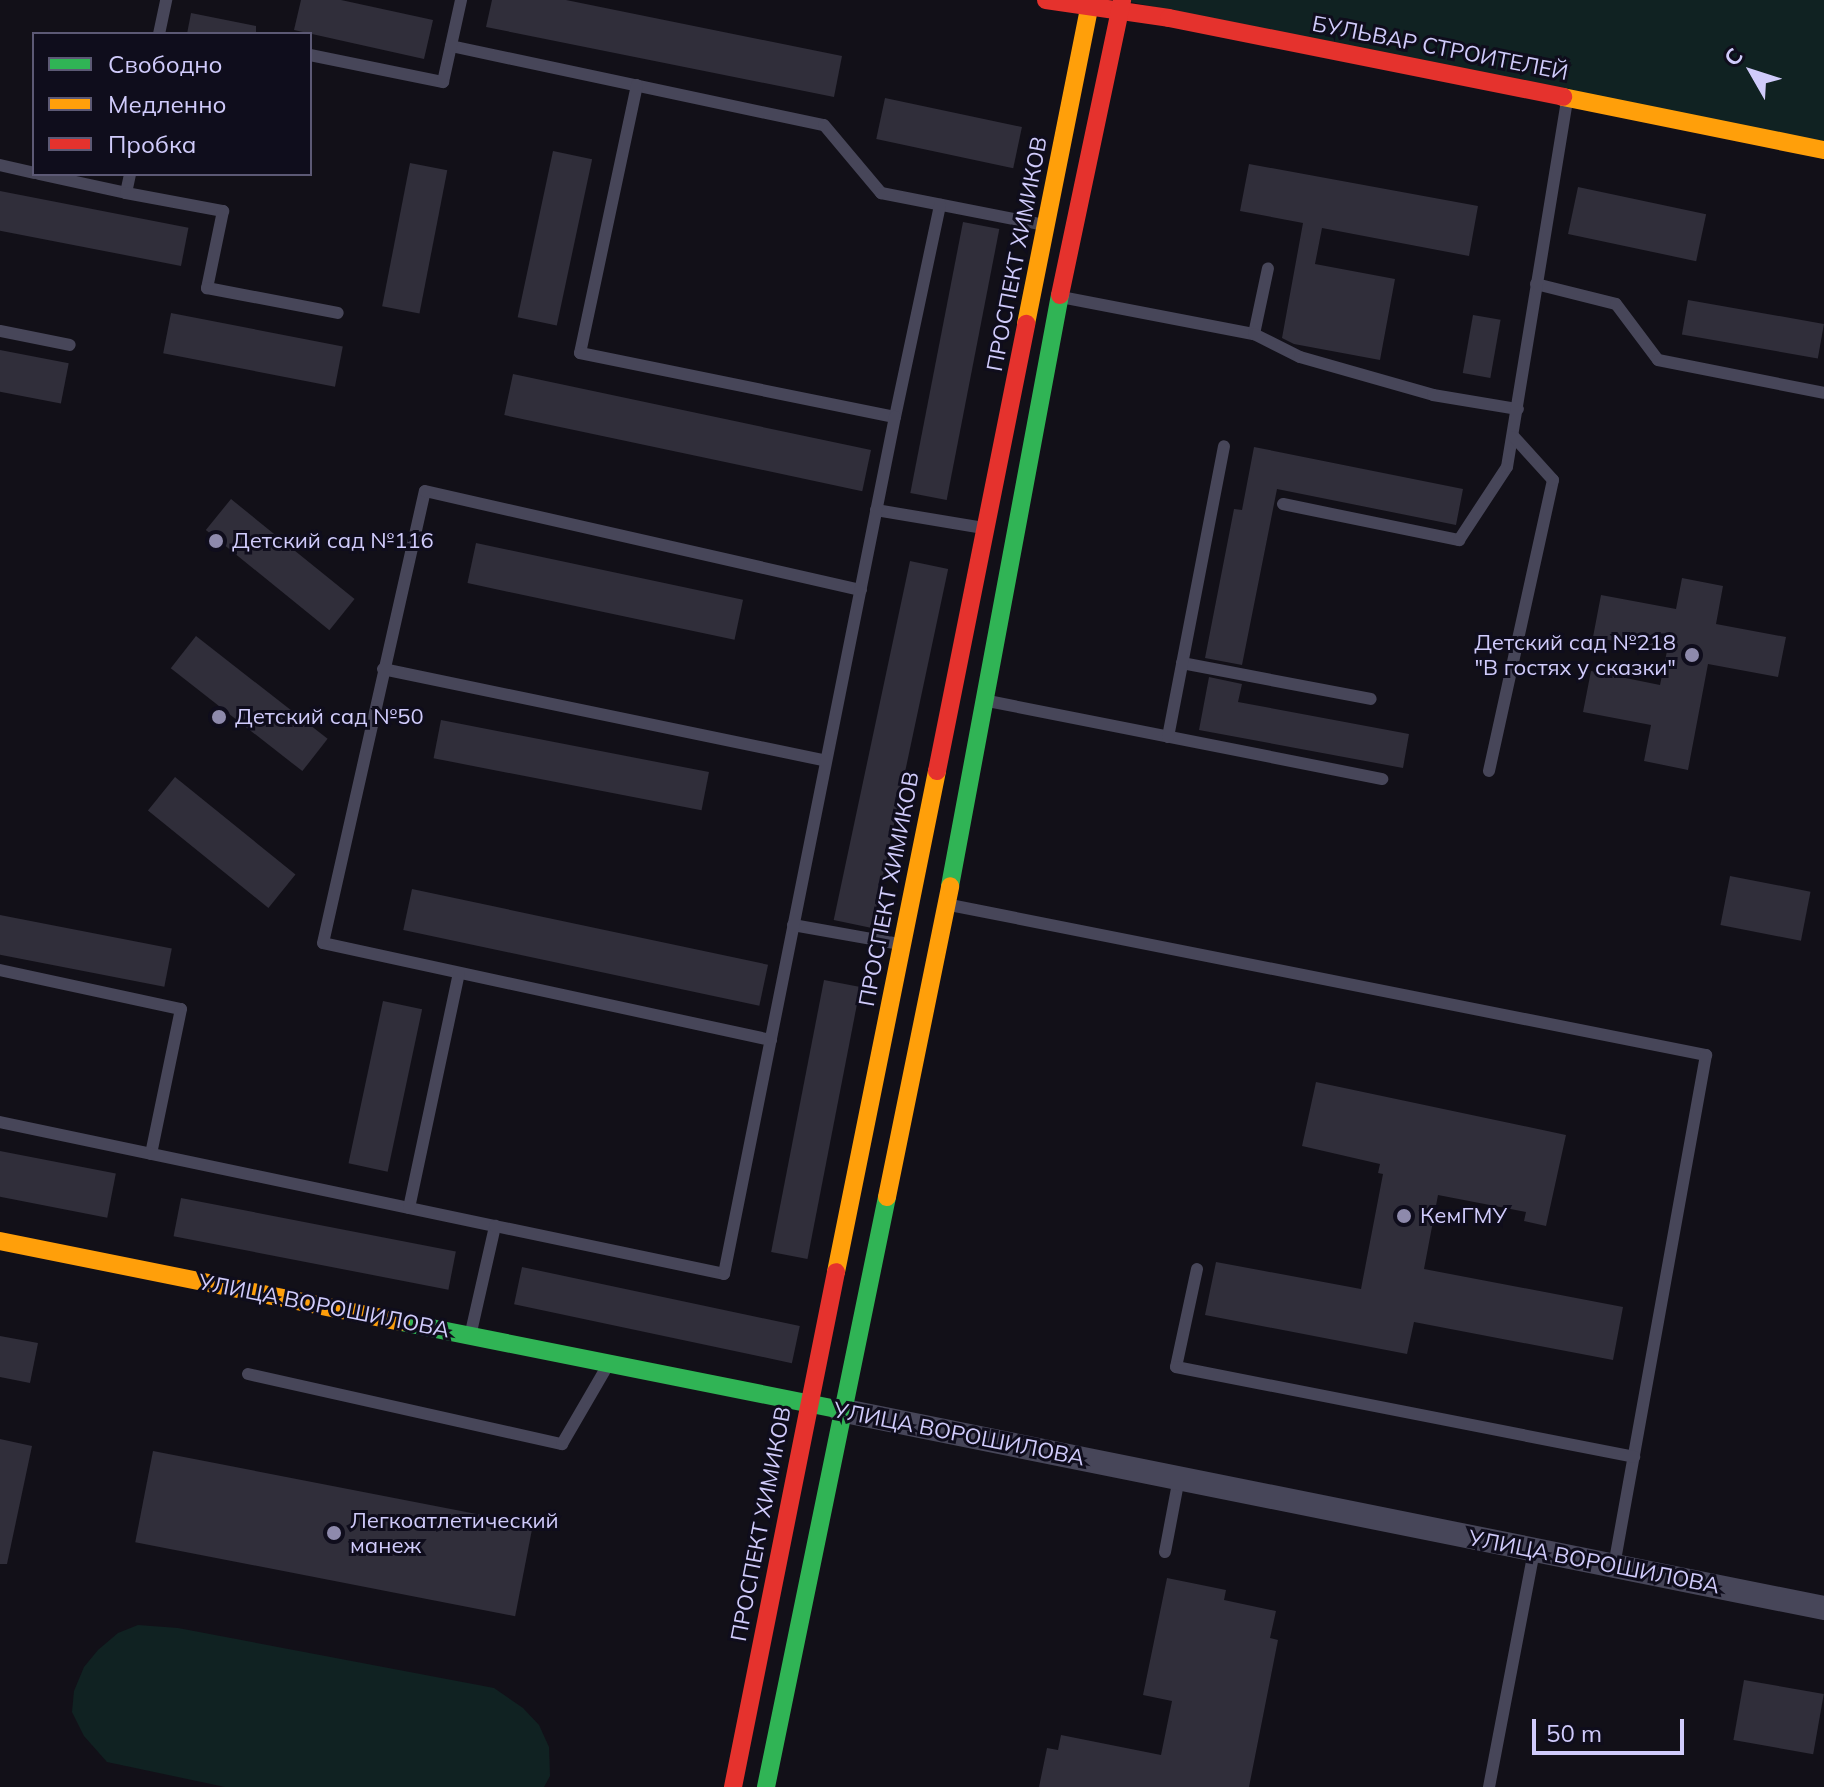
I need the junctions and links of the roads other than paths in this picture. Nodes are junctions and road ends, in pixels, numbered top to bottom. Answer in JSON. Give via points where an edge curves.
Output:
{"nodes":[{"id":1,"x":166,"y":0,"type":"edge"},
{"id":2,"x":461,"y":0,"type":"edge"},
{"id":3,"x":1046,"y":0,"type":"edge"},
{"id":4,"x":1090,"y":4,"type":"edge"},
{"id":5,"x":1120,"y":6,"type":"edge"},
{"id":6,"x":159,"y":32,"type":"edge"},
{"id":7,"x":451,"y":46,"type":"junction"},
{"id":8,"x":312,"y":55,"type":"edge"},
{"id":9,"x":637,"y":85,"type":"junction"},
{"id":10,"x":1567,"y":98,"type":"junction"},
{"id":11,"x":1824,"y":150,"type":"edge"},
{"id":12,"x":0,"y":165,"type":"edge"},
{"id":13,"x":32,"y":172,"type":"edge"},
{"id":14,"x":50,"y":176,"type":"edge"},
{"id":15,"x":130,"y":176,"type":"edge"},
{"id":16,"x":126,"y":193,"type":"junction"},
{"id":17,"x":940,"y":205,"type":"junction"},
{"id":18,"x":1047,"y":226,"type":"junction"},
{"id":19,"x":1268,"y":268,"type":"dead end"},
{"id":20,"x":1536,"y":284,"type":"junction"},
{"id":21,"x":1060,"y":296,"type":"junction"},
{"id":22,"x":338,"y":313,"type":"dead end"},
{"id":23,"x":0,"y":331,"type":"edge"},
{"id":24,"x":1254,"y":334,"type":"junction"},
{"id":25,"x":70,"y":345,"type":"dead end"},
{"id":26,"x":1824,"y":393,"type":"edge"},
{"id":27,"x":1518,"y":409,"type":"junction"},
{"id":28,"x":895,"y":417,"type":"junction"},
{"id":29,"x":1514,"y":437,"type":"junction"},
{"id":30,"x":1224,"y":446,"type":"dead end"},
{"id":31,"x":1283,"y":504,"type":"dead end"},
{"id":32,"x":876,"y":510,"type":"junction"},
{"id":33,"x":986,"y":529,"type":"junction"},
{"id":34,"x":861,"y":590,"type":"junction"},
{"id":35,"x":1182,"y":663,"type":"junction"},
{"id":36,"x":383,"y":669,"type":"junction"},
{"id":37,"x":1371,"y":699,"type":"dead end"},
{"id":38,"x":985,"y":701,"type":"junction"},
{"id":39,"x":1168,"y":737,"type":"junction"},
{"id":40,"x":826,"y":761,"type":"junction"},
{"id":41,"x":1489,"y":771,"type":"dead end"},
{"id":42,"x":1382,"y":779,"type":"dead end"},
{"id":43,"x":947,"y":904,"type":"junction"},
{"id":44,"x":793,"y":925,"type":"junction"},
{"id":45,"x":902,"y":944,"type":"junction"},
{"id":46,"x":0,"y":970,"type":"edge"},
{"id":47,"x":459,"y":973,"type":"junction"},
{"id":48,"x":771,"y":1040,"type":"junction"},
{"id":49,"x":0,"y":1122,"type":"edge"},
{"id":50,"x":151,"y":1154,"type":"junction"},
{"id":51,"x":409,"y":1208,"type":"junction"},
{"id":52,"x":495,"y":1226,"type":"junction"},
{"id":53,"x":0,"y":1241,"type":"edge"},
{"id":54,"x":1197,"y":1269,"type":"dead end"},
{"id":55,"x":470,"y":1335,"type":"junction"},
{"id":56,"x":610,"y":1363,"type":"junction"},
{"id":57,"x":248,"y":1374,"type":"dead end"},
{"id":58,"x":810,"y":1404,"type":"junction"},
{"id":59,"x":840,"y":1410,"type":"junction"},
{"id":60,"x":1634,"y":1457,"type":"junction"},
{"id":61,"x":1179,"y":1478,"type":"junction"},
{"id":62,"x":1534,"y":1550,"type":"junction"},
{"id":63,"x":1165,"y":1552,"type":"dead end"},
{"id":64,"x":1614,"y":1566,"type":"junction"},
{"id":65,"x":1824,"y":1608,"type":"edge"},
{"id":66,"x":733,"y":1787,"type":"edge"},
{"id":67,"x":766,"y":1787,"type":"edge"},
{"id":68,"x":1489,"y":1787,"type":"edge"}],
"edges":[{"from":1,"to":6,"type":"lane"},
{"from":2,"to":7,"type":"lane"},
{"from":3,"to":4,"type":"main road","name":"БУЛЬВАР СТРОИТЕЛЕЙ"},
{"from":4,"to":5,"type":"main road","name":"БУЛЬВАР СТРОИТЕЛЕЙ"},
{"from":4,"to":18,"type":"main road","name":"ПРОСПЕКТ ХИМИКОВ"},
{"from":5,"to":10,"type":"main road","name":"БУЛЬВАР СТРОИТЕЛЕЙ"},
{"from":5,"to":21,"type":"main road"},
{"from":7,"to":8,"type":"lane","via":[[443,82]]},
{"from":7,"to":9,"type":"lane"},
{"from":9,"to":17,"type":"lane","via":[[824,125],[881,193]]},
{"from":9,"to":28,"type":"lane","via":[[580,353]]},
{"from":10,"to":11,"type":"main road","name":"БУЛЬВАР СТРОИТЕЛЕЙ"},
{"from":10,"to":20,"type":"lane"},
{"from":12,"to":13,"type":"lane"},
{"from":14,"to":16,"type":"lane"},
{"from":15,"to":16,"type":"lane"},
{"from":16,"to":22,"type":"lane","via":[[223,211],[207,288]]},
{"from":17,"to":18,"type":"lane"},
{"from":17,"to":28,"type":"lane"},
{"from":18,"to":33,"type":"main road","name":"ПРОСПЕКТ ХИМИКОВ"},
{"from":19,"to":24,"type":"lane"},
{"from":20,"to":26,"type":"lane","via":[[1616,304],[1658,360]]},
{"from":20,"to":27,"type":"lane"},
{"from":21,"to":24,"type":"lane"},
{"from":21,"to":38,"type":"main road"},
{"from":23,"to":25,"type":"lane"},
{"from":24,"to":27,"type":"lane","via":[[1300,357],[1433,395]]},
{"from":27,"to":29,"type":"lane"},
{"from":28,"to":32,"type":"lane"},
{"from":29,"to":31,"type":"lane","via":[[1507,467],[1459,540]]},
{"from":29,"to":41,"type":"lane","via":[[1553,480]]},
{"from":30,"to":35,"type":"lane"},
{"from":32,"to":33,"type":"lane"},
{"from":32,"to":34,"type":"lane"},
{"from":33,"to":45,"type":"main road","name":"ПРОСПЕКТ ХИМИКОВ"},
{"from":34,"to":36,"type":"lane","via":[[425,491]]},
{"from":34,"to":40,"type":"lane"},
{"from":35,"to":37,"type":"lane"},
{"from":35,"to":39,"type":"lane"},
{"from":36,"to":40,"type":"lane"},
{"from":36,"to":47,"type":"lane","via":[[323,943]]},
{"from":38,"to":39,"type":"lane"},
{"from":38,"to":43,"type":"main road"},
{"from":39,"to":42,"type":"lane"},
{"from":40,"to":44,"type":"lane"},
{"from":43,"to":59,"type":"main road"},
{"from":43,"to":60,"type":"lane","via":[[1706,1055]]},
{"from":44,"to":45,"type":"lane"},
{"from":44,"to":48,"type":"lane"},
{"from":45,"to":58,"type":"main road","name":"ПРОСПЕКТ ХИМИКОВ"},
{"from":46,"to":50,"type":"lane","via":[[181,1009]]},
{"from":47,"to":48,"type":"lane"},
{"from":47,"to":51,"type":"lane"},
{"from":48,"to":52,"type":"lane","via":[[724,1274]]},
{"from":49,"to":50,"type":"lane"},
{"from":50,"to":51,"type":"lane"},
{"from":51,"to":52,"type":"lane"},
{"from":52,"to":55,"type":"lane"},
{"from":53,"to":55,"type":"main road","name":"УЛИЦА ВОРОШИЛОВА"},
{"from":54,"to":60,"type":"lane","via":[[1176,1367]]},
{"from":55,"to":56,"type":"main road","name":"УЛИЦА ВОРОШИЛОВА"},
{"from":56,"to":57,"type":"lane","via":[[562,1444]]},
{"from":56,"to":58,"type":"main road","name":"УЛИЦА ВОРОШИЛОВА"},
{"from":58,"to":59,"type":"main road","name":"УЛИЦА ВОРОШИЛОВА"},
{"from":58,"to":66,"type":"main road","name":"ПРОСПЕКТ ХИМИКОВ"},
{"from":59,"to":61,"type":"street","name":"УЛИЦА ВОРОШИЛОВА"},
{"from":59,"to":67,"type":"main road"},
{"from":60,"to":64,"type":"lane"},
{"from":61,"to":62,"type":"street","name":"УЛИЦА ВОРОШИЛОВА"},
{"from":61,"to":63,"type":"lane"},
{"from":62,"to":64,"type":"street","name":"УЛИЦА ВОРОШИЛОВА"},
{"from":62,"to":68,"type":"lane"},
{"from":64,"to":65,"type":"street","name":"УЛИЦА ВОРОШИЛОВА"}]}
